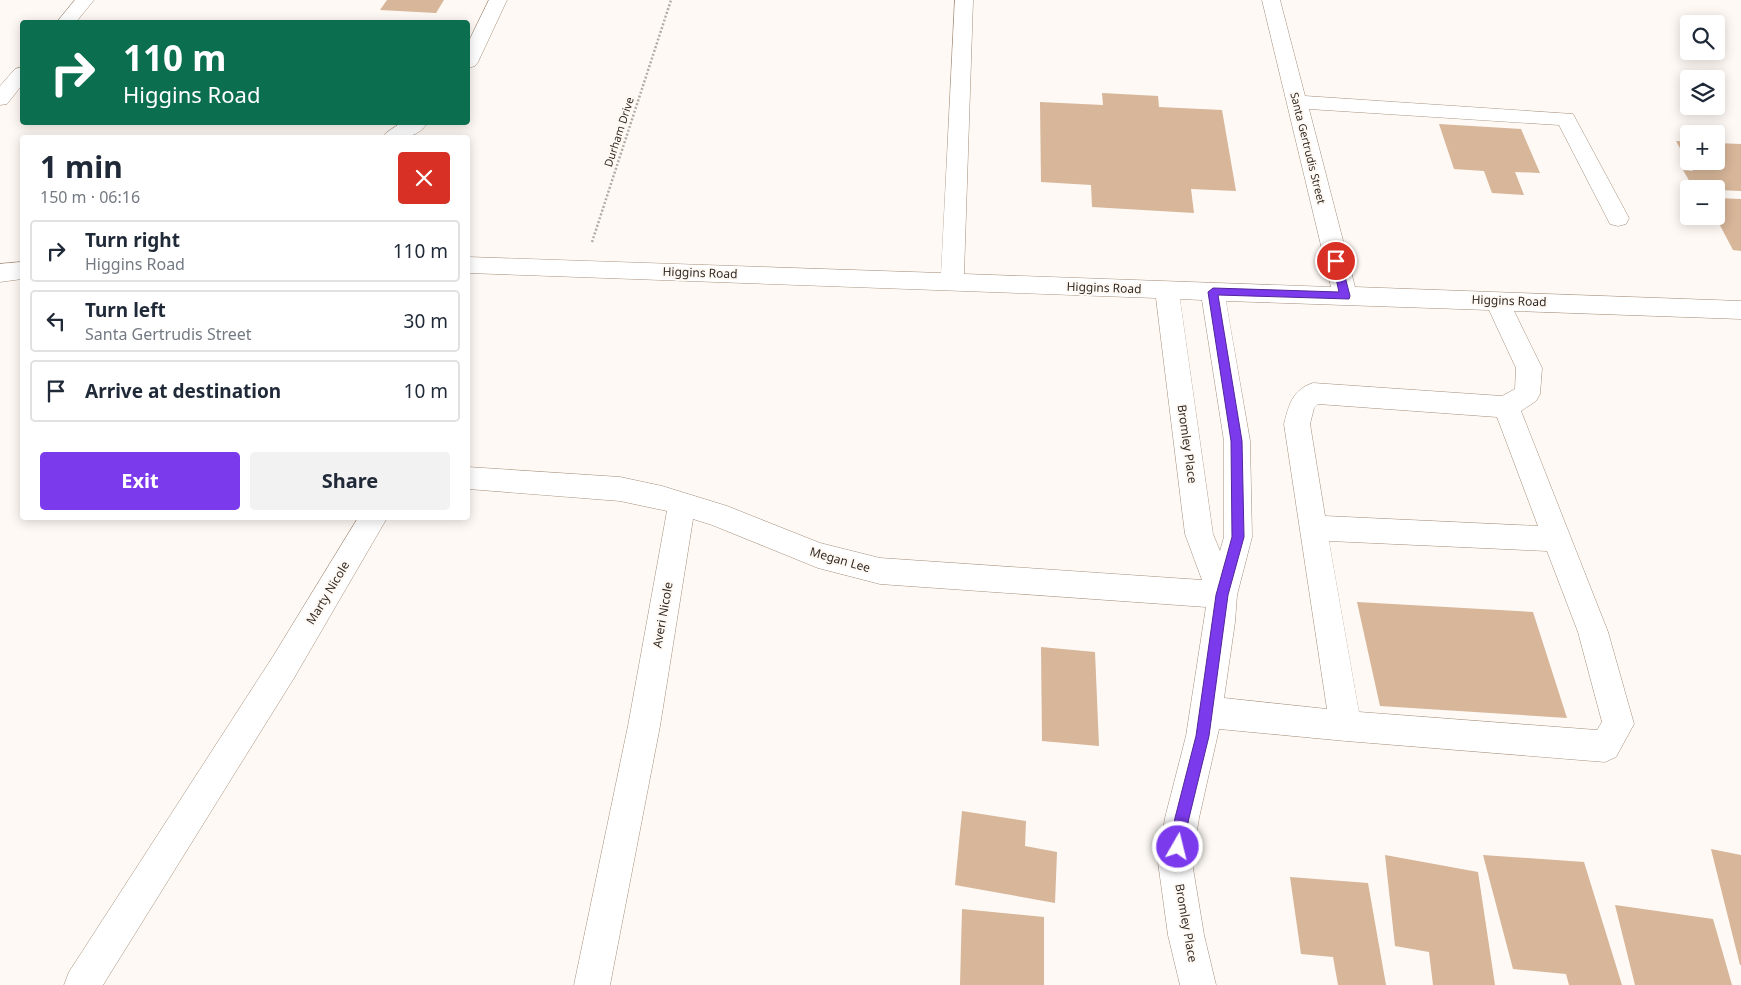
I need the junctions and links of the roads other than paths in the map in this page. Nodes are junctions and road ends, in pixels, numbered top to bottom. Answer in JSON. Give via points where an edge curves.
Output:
{"nodes":[{"id":1,"x":85,"y":0,"type":"edge"},
{"id":2,"x":498,"y":0,"type":"edge"},
{"id":3,"x":964,"y":0,"type":"edge"},
{"id":4,"x":1271,"y":0,"type":"edge"},
{"id":5,"x":68,"y":20,"type":"edge"},
{"id":6,"x":470,"y":58,"type":"edge"},
{"id":7,"x":20,"y":75,"type":"edge"},
{"id":8,"x":0,"y":99,"type":"edge"},
{"id":9,"x":1296,"y":102,"type":"junction"},
{"id":10,"x":413,"y":125,"type":"edge"},
{"id":11,"x":398,"y":135,"type":"edge"},
{"id":12,"x":1618,"y":218,"type":"dead end"},
{"id":13,"x":470,"y":265,"type":"edge"},
{"id":14,"x":20,"y":271,"type":"edge"},
{"id":15,"x":0,"y":273,"type":"edge"},
{"id":16,"x":952,"y":282,"type":"junction"},
{"id":17,"x":1167,"y":290,"type":"junction"},
{"id":18,"x":1213,"y":292,"type":"junction"},
{"id":19,"x":1345,"y":296,"type":"junction"},
{"id":20,"x":1497,"y":301,"type":"junction"},
{"id":21,"x":1741,"y":310,"type":"edge"},
{"id":22,"x":1506,"y":407,"type":"junction"},
{"id":23,"x":470,"y":478,"type":"edge"},
{"id":24,"x":682,"y":504,"type":"junction"},
{"id":25,"x":372,"y":520,"type":"edge"},
{"id":26,"x":1313,"y":528,"type":"junction"},
{"id":27,"x":1558,"y":539,"type":"junction"},
{"id":28,"x":1222,"y":595,"type":"junction"},
{"id":29,"x":1206,"y":712,"type":"junction"},
{"id":30,"x":1346,"y":726,"type":"junction"},
{"id":31,"x":82,"y":985,"type":"edge"},
{"id":32,"x":592,"y":985,"type":"edge"},
{"id":33,"x":1198,"y":985,"type":"edge"}],
"edges":[{"from":1,"to":5,"type":"street"},
{"from":2,"to":6,"type":"street"},
{"from":3,"to":16,"type":"street"},
{"from":4,"to":9,"type":"street","name":"Santa Gertrudis Street"},
{"from":7,"to":8,"type":"street"},
{"from":9,"to":12,"type":"street","via":[[1566,119]]},
{"from":9,"to":19,"type":"street","name":"Santa Gertrudis Street"},
{"from":10,"to":11,"type":"street"},
{"from":13,"to":16,"type":"street","name":"Higgins Road"},
{"from":14,"to":15,"type":"street"},
{"from":16,"to":17,"type":"street","name":"Higgins Road"},
{"from":17,"to":18,"type":"street","name":"Higgins Road"},
{"from":17,"to":28,"type":"street","name":"Bromley Place","via":[[1199,534]]},
{"from":18,"to":19,"type":"street","name":"Higgins Road"},
{"from":18,"to":28,"type":"street","name":"Bromley Place","via":[[1237,441],[1238,537]]},
{"from":19,"to":20,"type":"street","name":"Higgins Road"},
{"from":20,"to":21,"type":"street","name":"Higgins Road"},
{"from":20,"to":22,"type":"street","via":[[1529,368],[1527,394]]},
{"from":22,"to":26,"type":"street","via":[[1313,393],[1302,403],[1297,424]]},
{"from":22,"to":27,"type":"street"},
{"from":23,"to":24,"type":"street","name":"Megan Lee","via":[[620,489]]},
{"from":24,"to":28,"type":"street","name":"Megan Lee","via":[[717,514],[818,555],[880,571]]},
{"from":24,"to":32,"type":"street","name":"Averi Nicole","via":[[644,726]]},
{"from":25,"to":31,"type":"street","name":"Marty Nicole","via":[[283,668]]},
{"from":26,"to":27,"type":"street"},
{"from":26,"to":30,"type":"street"},
{"from":27,"to":30,"type":"street","via":[[1593,632],[1618,724],[1605,746]]},
{"from":28,"to":29,"type":"street","name":"Bromley Place"},
{"from":29,"to":30,"type":"street"},
{"from":29,"to":33,"type":"street","name":"Bromley Place","via":[[1175,862],[1186,935]]}]}
